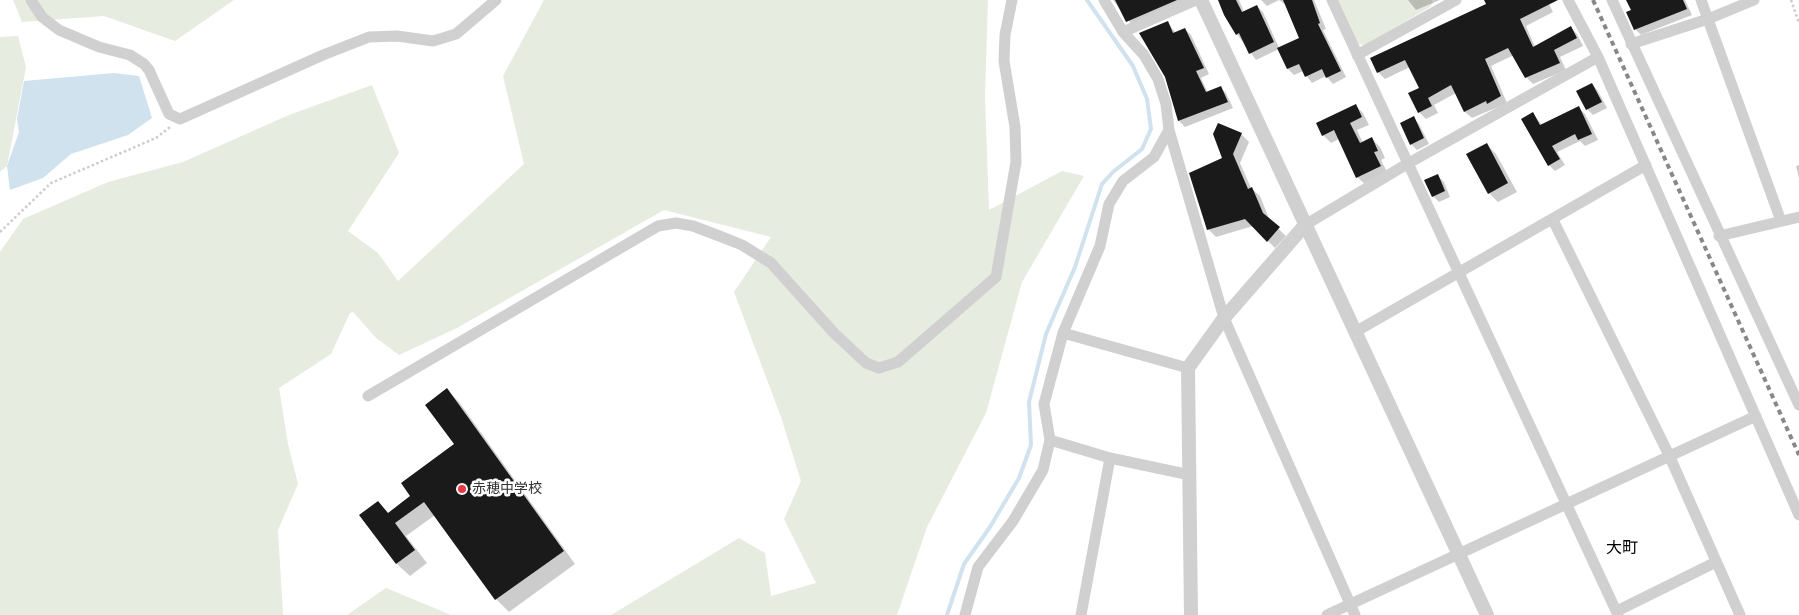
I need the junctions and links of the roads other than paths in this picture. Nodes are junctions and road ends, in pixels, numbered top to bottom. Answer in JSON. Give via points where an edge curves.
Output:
{"nodes":[{"id":1,"x":31,"y":0,"type":"edge"},
{"id":2,"x":496,"y":0,"type":"edge"},
{"id":3,"x":1012,"y":0,"type":"edge"},
{"id":4,"x":1104,"y":0,"type":"edge"},
{"id":5,"x":1196,"y":0,"type":"edge"},
{"id":6,"x":1201,"y":0,"type":"edge"},
{"id":7,"x":1332,"y":0,"type":"edge"},
{"id":8,"x":1456,"y":0,"type":"edge"},
{"id":9,"x":1568,"y":0,"type":"edge"},
{"id":10,"x":1612,"y":0,"type":"edge"},
{"id":11,"x":1700,"y":0,"type":"edge"},
{"id":12,"x":1754,"y":0,"type":"edge"},
{"id":13,"x":1442,"y":3,"type":"edge"},
{"id":14,"x":1708,"y":19,"type":"junction"},
{"id":15,"x":1123,"y":32,"type":"junction"},
{"id":16,"x":1631,"y":44,"type":"junction"},
{"id":17,"x":1357,"y":55,"type":"junction"},
{"id":18,"x":1598,"y":57,"type":"junction"},
{"id":19,"x":1169,"y":130,"type":"junction"},
{"id":20,"x":1407,"y":164,"type":"junction"},
{"id":21,"x":1646,"y":164,"type":"junction"},
{"id":22,"x":1799,"y":216,"type":"edge"},
{"id":23,"x":1553,"y":220,"type":"junction"},
{"id":24,"x":1781,"y":221,"type":"junction"},
{"id":25,"x":1305,"y":225,"type":"junction"},
{"id":26,"x":1719,"y":236,"type":"junction"},
{"id":27,"x":1458,"y":272,"type":"junction"},
{"id":28,"x":1224,"y":318,"type":"junction"},
{"id":29,"x":1063,"y":332,"type":"junction"},
{"id":30,"x":1355,"y":332,"type":"junction"},
{"id":31,"x":1188,"y":368,"type":"junction"},
{"id":32,"x":368,"y":396,"type":"dead end"},
{"id":33,"x":1799,"y":405,"type":"edge"},
{"id":34,"x":1756,"y":416,"type":"junction"},
{"id":35,"x":1050,"y":440,"type":"junction"},
{"id":36,"x":1669,"y":455,"type":"junction"},
{"id":37,"x":1110,"y":458,"type":"junction"},
{"id":38,"x":1190,"y":475,"type":"junction"},
{"id":39,"x":1566,"y":503,"type":"junction"},
{"id":40,"x":1799,"y":514,"type":"edge"},
{"id":41,"x":1460,"y":555,"type":"junction"},
{"id":42,"x":1716,"y":562,"type":"junction"},
{"id":43,"x":1352,"y":610,"type":"edge"},
{"id":44,"x":966,"y":613,"type":"edge"},
{"id":45,"x":1617,"y":613,"type":"edge"},
{"id":46,"x":978,"y":615,"type":"edge"},
{"id":47,"x":1081,"y":615,"type":"edge"},
{"id":48,"x":1191,"y":615,"type":"edge"},
{"id":49,"x":1328,"y":615,"type":"edge"},
{"id":50,"x":1488,"y":615,"type":"edge"},
{"id":51,"x":1740,"y":615,"type":"edge"}],
"edges":[{"from":1,"to":2,"type":"street","via":[[42,17],[59,30],[99,47],[130,55],[144,64],[169,114],[180,119],[323,54],[369,37],[397,36],[433,41],[456,34]]},
{"from":3,"to":32,"type":"street","via":[[1004,35],[1004,61],[1015,128],[1016,162],[996,277],[898,362],[879,368],[866,363],[834,333],[771,263],[722,236],[676,223],[658,226]]},
{"from":4,"to":15,"type":"street"},
{"from":5,"to":15,"type":"street"},
{"from":6,"to":25,"type":"street"},
{"from":7,"to":17,"type":"street"},
{"from":8,"to":13,"type":"street"},
{"from":9,"to":18,"type":"street"},
{"from":10,"to":16,"type":"street"},
{"from":11,"to":14,"type":"street"},
{"from":12,"to":14,"type":"street"},
{"from":13,"to":17,"type":"street"},
{"from":14,"to":16,"type":"street"},
{"from":14,"to":24,"type":"street"},
{"from":15,"to":19,"type":"street","via":[[1144,55],[1158,79],[1166,104]]},
{"from":16,"to":26,"type":"street"},
{"from":17,"to":20,"type":"street"},
{"from":18,"to":20,"type":"street"},
{"from":18,"to":21,"type":"street"},
{"from":19,"to":28,"type":"street"},
{"from":19,"to":29,"type":"street","via":[[1154,157],[1123,181],[1109,204],[1100,246]]},
{"from":20,"to":25,"type":"street"},
{"from":20,"to":27,"type":"street"},
{"from":21,"to":23,"type":"street"},
{"from":21,"to":34,"type":"street"},
{"from":22,"to":24,"type":"street"},
{"from":23,"to":27,"type":"street"},
{"from":23,"to":36,"type":"street"},
{"from":24,"to":26,"type":"street"},
{"from":25,"to":28,"type":"street"},
{"from":25,"to":30,"type":"street"},
{"from":26,"to":33,"type":"street"},
{"from":27,"to":30,"type":"street"},
{"from":27,"to":39,"type":"street"},
{"from":28,"to":31,"type":"street"},
{"from":28,"to":43,"type":"street"},
{"from":29,"to":31,"type":"street"},
{"from":29,"to":35,"type":"street","via":[[1044,404]]},
{"from":30,"to":41,"type":"street"},
{"from":31,"to":38,"type":"street"},
{"from":34,"to":36,"type":"street"},
{"from":34,"to":40,"type":"street"},
{"from":35,"to":37,"type":"street"},
{"from":35,"to":44,"type":"street","via":[[1043,470],[1013,521],[978,568]]},
{"from":36,"to":39,"type":"street"},
{"from":36,"to":42,"type":"street"},
{"from":37,"to":38,"type":"street"},
{"from":37,"to":47,"type":"street"},
{"from":38,"to":48,"type":"street"},
{"from":39,"to":41,"type":"street"},
{"from":39,"to":45,"type":"street"},
{"from":41,"to":43,"type":"street"},
{"from":41,"to":50,"type":"street"},
{"from":42,"to":45,"type":"street"},
{"from":42,"to":51,"type":"street"},
{"from":43,"to":49,"type":"street"},
{"from":44,"to":46,"type":"street"}]}
